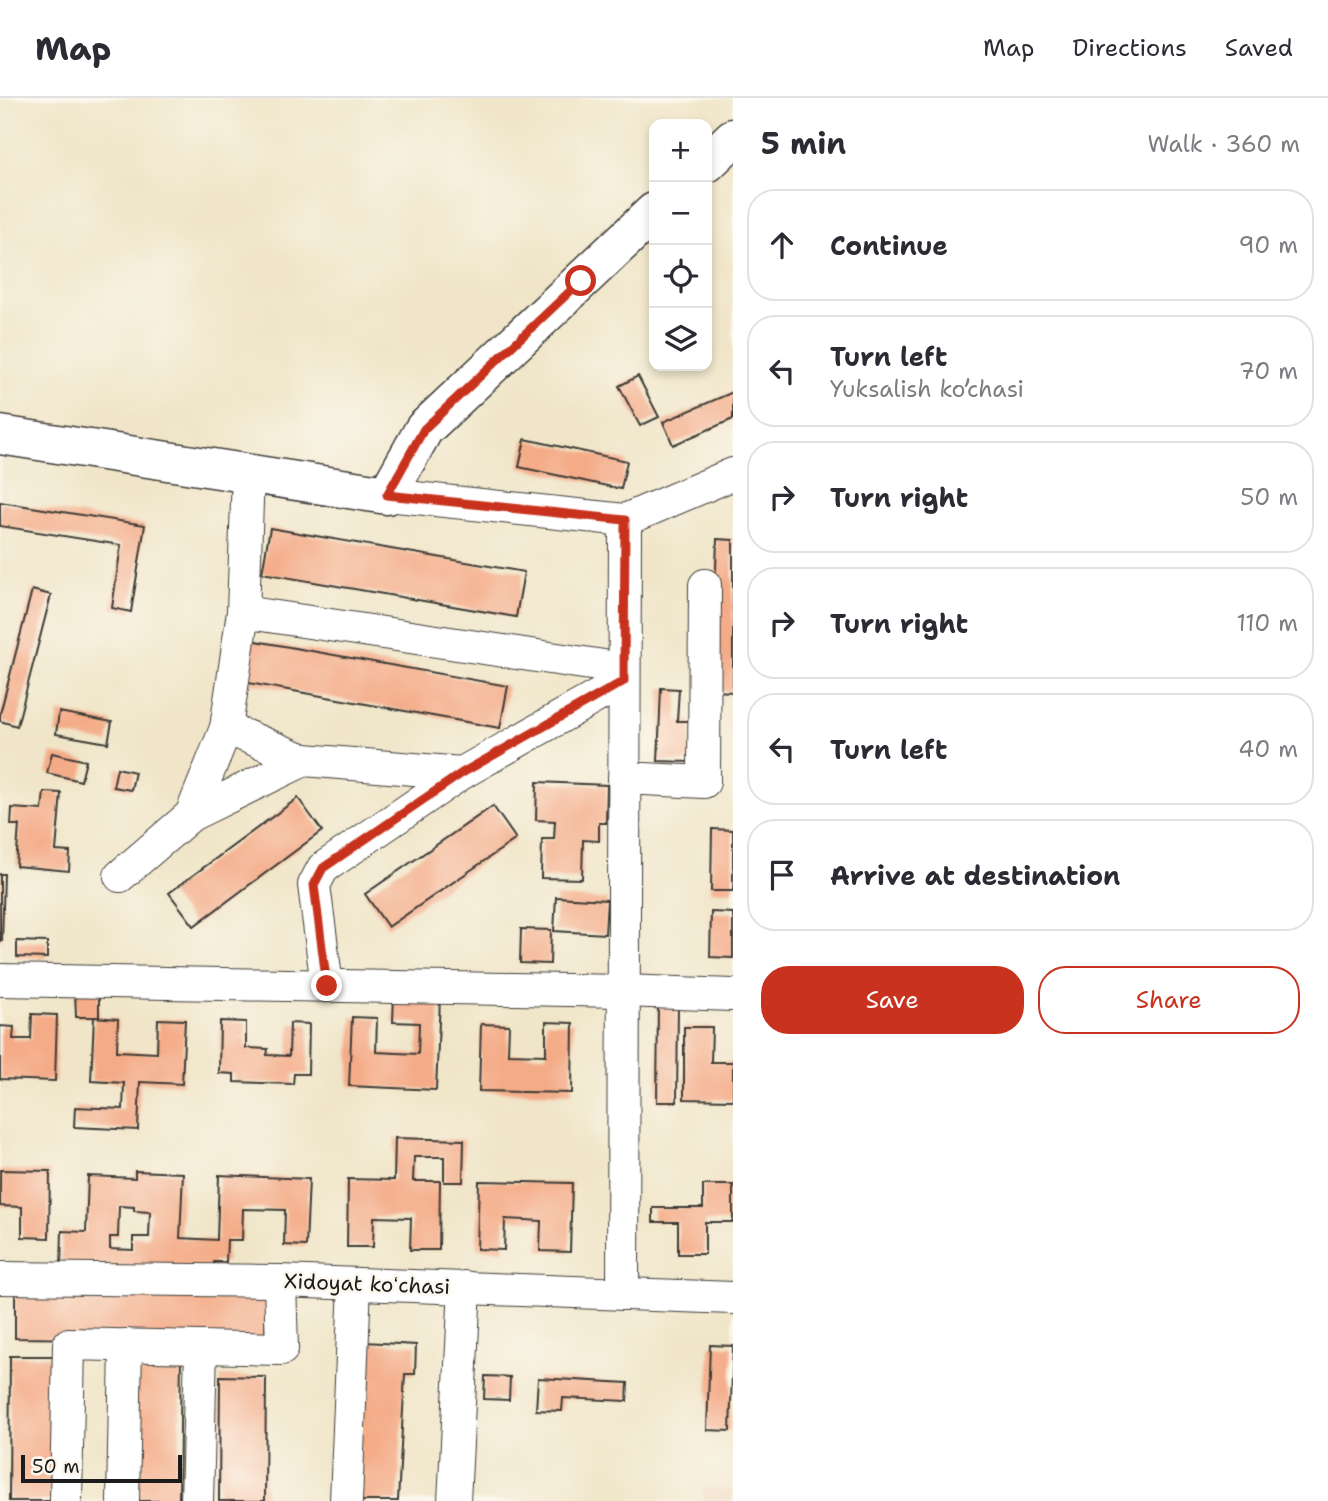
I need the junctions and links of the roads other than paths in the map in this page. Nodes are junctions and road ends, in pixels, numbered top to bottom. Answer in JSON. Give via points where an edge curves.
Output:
{"nodes":[{"id":1,"x":733,"y":138,"type":"edge"},
{"id":2,"x":712,"y":158,"type":"edge"},
{"id":3,"x":649,"y":217,"type":"edge"},
{"id":4,"x":0,"y":435,"type":"edge"},
{"id":5,"x":248,"y":474,"type":"junction"},
{"id":6,"x":733,"y":474,"type":"edge"},
{"id":7,"x":387,"y":495,"type":"junction"},
{"id":8,"x":625,"y":520,"type":"junction"},
{"id":9,"x":705,"y":585,"type":"dead end"},
{"id":10,"x":243,"y":612,"type":"junction"},
{"id":11,"x":624,"y":675,"type":"junction"},
{"id":12,"x":226,"y":728,"type":"junction"},
{"id":13,"x":303,"y":760,"type":"junction"},
{"id":14,"x":462,"y":773,"type":"junction"},
{"id":15,"x":624,"y":778,"type":"junction"},
{"id":16,"x":191,"y":815,"type":"junction"},
{"id":17,"x":120,"y":876,"type":"dead end"},
{"id":18,"x":0,"y":980,"type":"edge"},
{"id":19,"x":327,"y":986,"type":"junction"},
{"id":20,"x":623,"y":991,"type":"junction"},
{"id":21,"x":733,"y":995,"type":"edge"},
{"id":22,"x":0,"y":1278,"type":"edge"},
{"id":23,"x":280,"y":1282,"type":"junction"},
{"id":24,"x":355,"y":1284,"type":"junction"},
{"id":25,"x":465,"y":1287,"type":"junction"},
{"id":26,"x":623,"y":1294,"type":"junction"},
{"id":27,"x":733,"y":1298,"type":"edge"},
{"id":28,"x":126,"y":1345,"type":"junction"},
{"id":29,"x":201,"y":1347,"type":"junction"},
{"id":30,"x":66,"y":1501,"type":"edge"},
{"id":31,"x":123,"y":1501,"type":"edge"},
{"id":32,"x":197,"y":1501,"type":"edge"},
{"id":33,"x":346,"y":1501,"type":"edge"},
{"id":34,"x":454,"y":1501,"type":"edge"}],
"edges":[{"from":1,"to":2,"type":"main road"},
{"from":3,"to":7,"type":"main road","via":[[424,429]]},
{"from":4,"to":5,"type":"main road"},
{"from":5,"to":7,"type":"main road"},
{"from":5,"to":10,"type":"street"},
{"from":6,"to":8,"type":"street"},
{"from":7,"to":8,"type":"street"},
{"from":8,"to":11,"type":"street"},
{"from":9,"to":15,"type":"street","via":[[704,782]]},
{"from":10,"to":11,"type":"street"},
{"from":10,"to":12,"type":"street"},
{"from":11,"to":14,"type":"street"},
{"from":11,"to":15,"type":"street"},
{"from":12,"to":13,"type":"street"},
{"from":12,"to":16,"type":"street"},
{"from":13,"to":14,"type":"street"},
{"from":13,"to":16,"type":"street"},
{"from":14,"to":19,"type":"street","via":[[323,868],[314,885]]},
{"from":15,"to":20,"type":"street"},
{"from":16,"to":17,"type":"street"},
{"from":18,"to":19,"type":"street"},
{"from":19,"to":20,"type":"street"},
{"from":20,"to":21,"type":"street"},
{"from":20,"to":26,"type":"street"},
{"from":22,"to":23,"type":"street","name":"Xidoyat koʻchasi"},
{"from":23,"to":24,"type":"street","name":"Xidoyat koʻchasi"},
{"from":23,"to":29,"type":"street","via":[[282,1349]]},
{"from":24,"to":25,"type":"street","name":"Xidoyat koʻchasi"},
{"from":24,"to":33,"type":"street"},
{"from":25,"to":26,"type":"street","name":"Xidoyat koʻchasi"},
{"from":25,"to":34,"type":"street"},
{"from":26,"to":27,"type":"street","name":"Xidoyat koʻchasi"},
{"from":28,"to":29,"type":"street"},
{"from":28,"to":30,"type":"street","via":[[69,1344]]},
{"from":28,"to":31,"type":"street"},
{"from":29,"to":32,"type":"street"}]}
